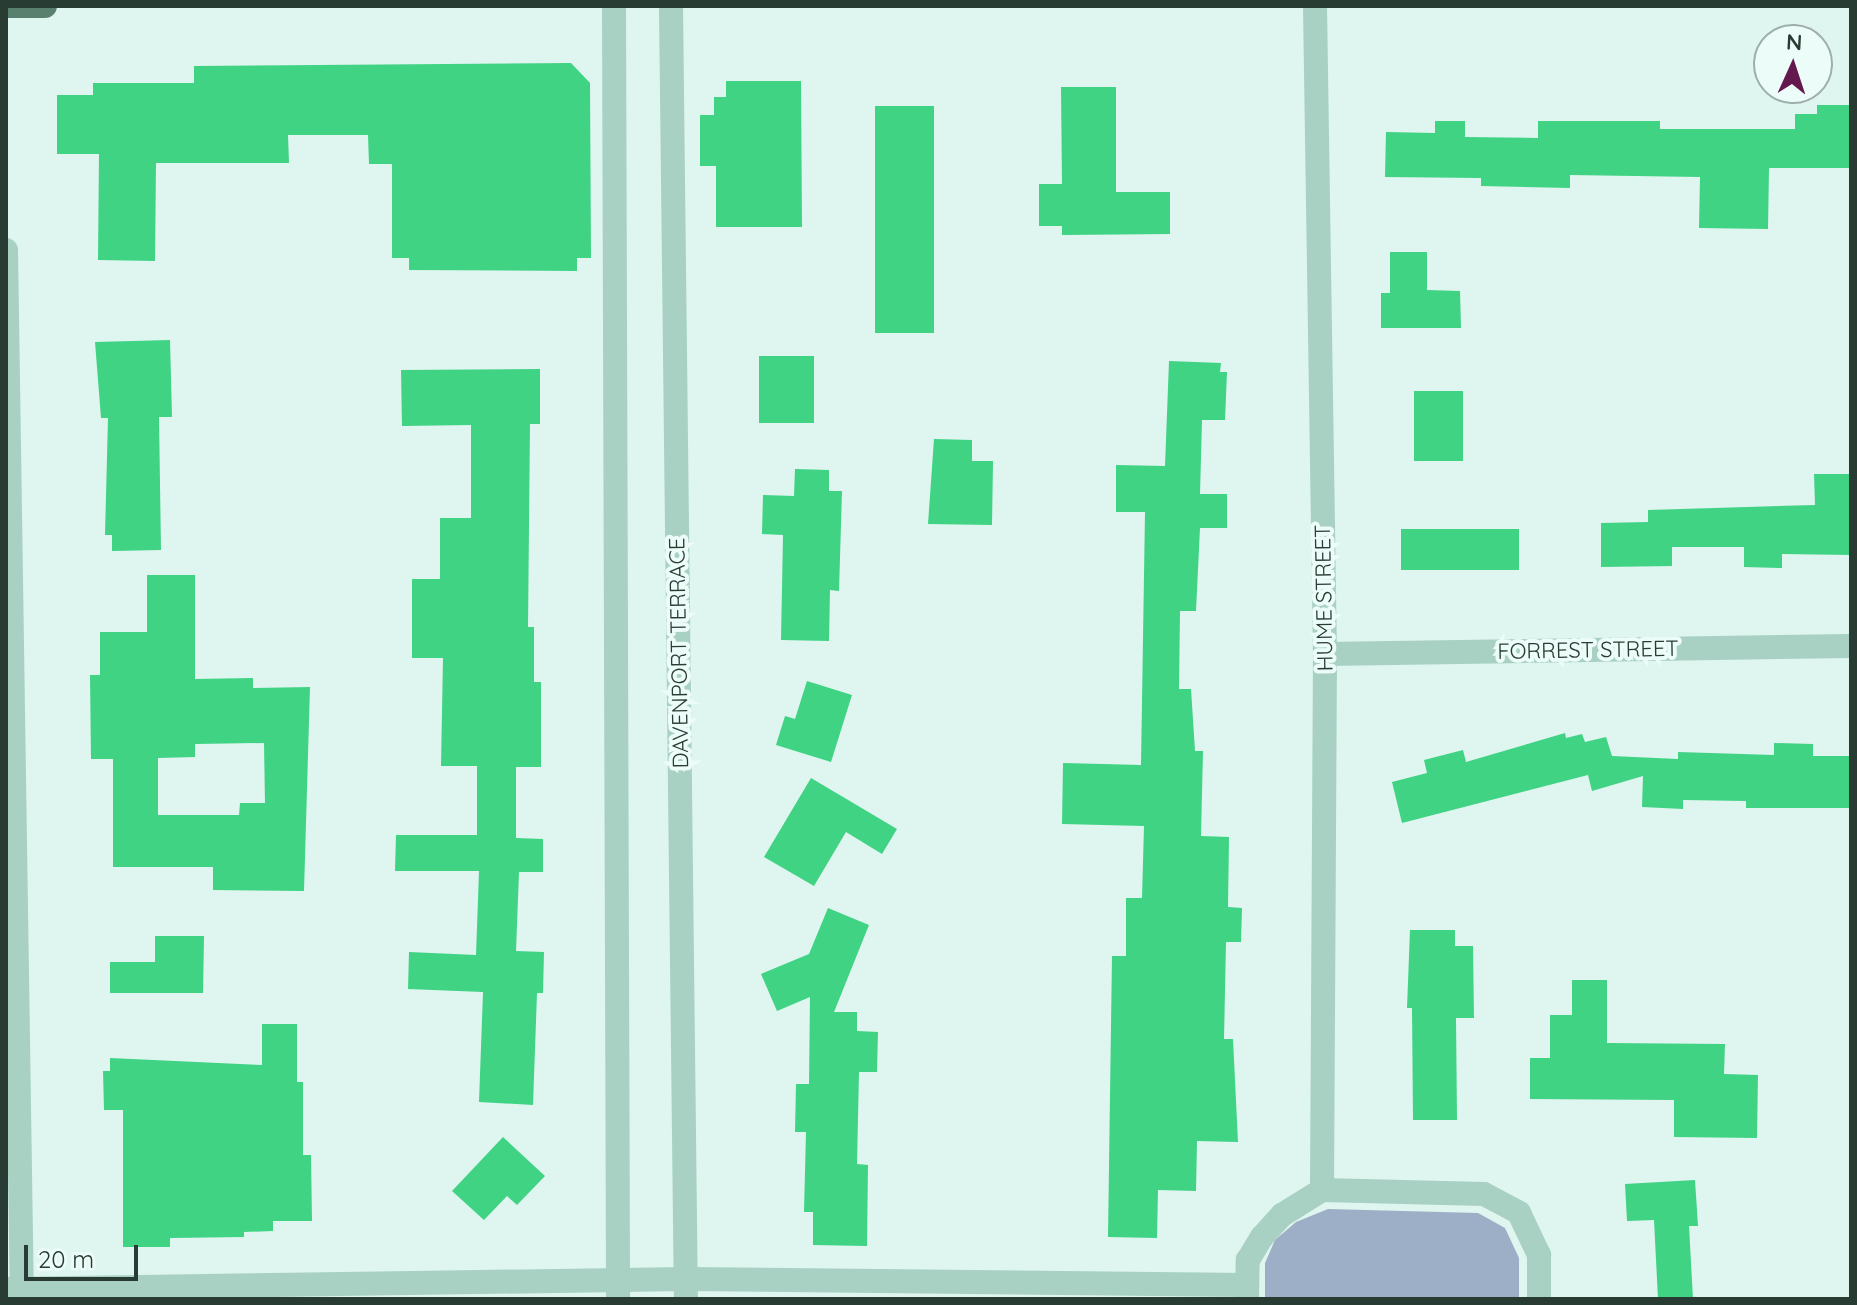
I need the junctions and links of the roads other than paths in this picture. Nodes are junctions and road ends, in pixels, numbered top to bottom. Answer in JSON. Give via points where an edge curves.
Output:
{"nodes":[{"id":1,"x":6,"y":6,"type":"edge"},
{"id":2,"x":45,"y":6,"type":"edge"},
{"id":3,"x":614,"y":6,"type":"edge"},
{"id":4,"x":671,"y":6,"type":"edge"},
{"id":5,"x":1315,"y":6,"type":"edge"},
{"id":6,"x":6,"y":250,"type":"edge"},
{"id":7,"x":1851,"y":646,"type":"edge"},
{"id":8,"x":1325,"y":654,"type":"junction"},
{"id":9,"x":9,"y":669,"type":"edge"},
{"id":10,"x":1322,"y":1190,"type":"junction"},
{"id":11,"x":618,"y":1289,"type":"edge"},
{"id":12,"x":686,"y":1289,"type":"edge"},
{"id":13,"x":16,"y":1292,"type":"edge"},
{"id":14,"x":1247,"y":1292,"type":"edge"},
{"id":15,"x":1539,"y":1299,"type":"edge"}],
"edges":[{"from":1,"to":2,"type":"main road"},
{"from":3,"to":11,"type":"street"},
{"from":4,"to":12,"type":"street","name":"DAVENPORT TERRACE"},
{"from":5,"to":8,"type":"street","name":"HUME STREET"},
{"from":6,"to":9,"type":"street"},
{"from":7,"to":8,"type":"street","name":"FORREST STREET"},
{"from":8,"to":10,"type":"street","name":"HUME STREET"},
{"from":9,"to":13,"type":"street"},
{"from":10,"to":14,"type":"street","via":[[1282,1215],[1262,1237],[1248,1260]]},
{"from":10,"to":15,"type":"street","via":[[1484,1194],[1519,1213],[1539,1255]]},
{"from":11,"to":12,"type":"street"},
{"from":11,"to":13,"type":"street"},
{"from":12,"to":14,"type":"street"}]}
